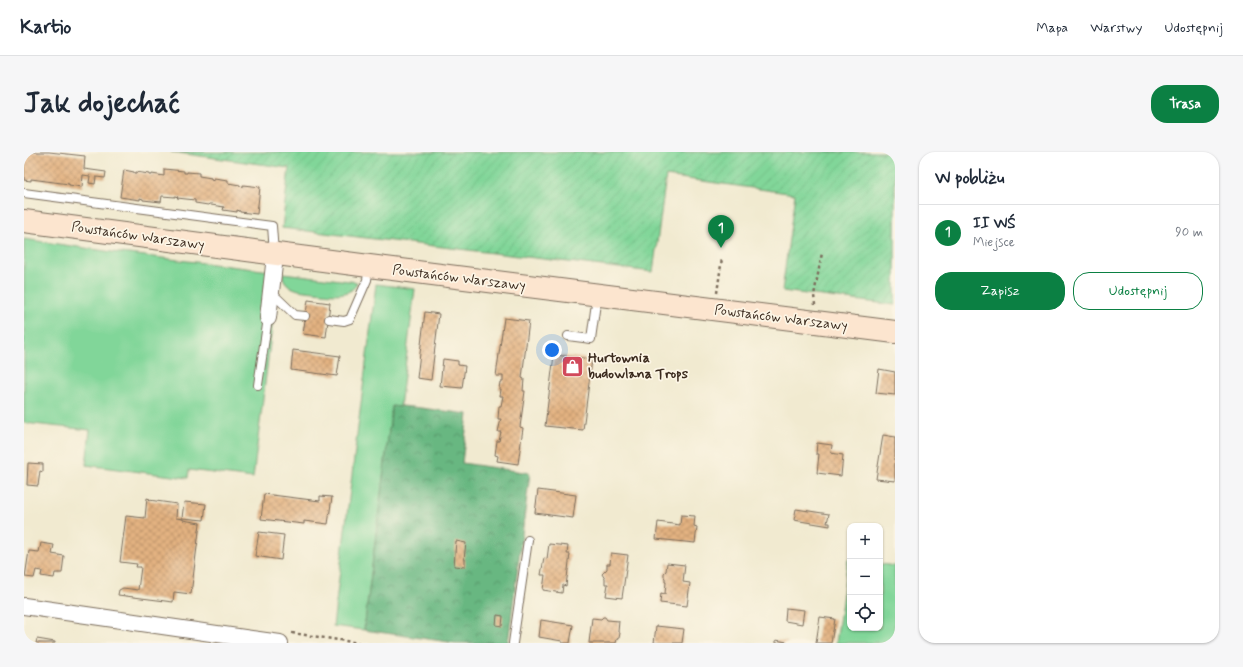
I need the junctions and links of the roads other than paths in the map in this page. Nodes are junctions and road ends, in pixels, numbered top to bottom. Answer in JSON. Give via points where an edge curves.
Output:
{"nodes":[{"id":1,"x":24,"y":193,"type":"edge"},
{"id":2,"x":24,"y":221,"type":"edge"},
{"id":3,"x":274,"y":254,"type":"junction"},
{"id":4,"x":369,"y":266,"type":"junction"},
{"id":5,"x":270,"y":291,"type":"junction"},
{"id":6,"x":597,"y":295,"type":"junction"},
{"id":7,"x":305,"y":316,"type":"dead end"},
{"id":8,"x":268,"y":318,"type":"joint"},
{"id":9,"x":329,"y":319,"type":"dead end"},
{"id":10,"x":895,"y":332,"type":"edge"},
{"id":11,"x":568,"y":336,"type":"dead end"},
{"id":12,"x":258,"y":385,"type":"dead end"},
{"id":13,"x":528,"y":540,"type":"dead end"},
{"id":14,"x":24,"y":606,"type":"edge"},
{"id":15,"x":280,"y":643,"type":"edge"},
{"id":16,"x":513,"y":643,"type":"edge"}],
"edges":[{"from":1,"to":3,"type":"lane","via":[[272,226]]},
{"from":2,"to":3,"type":"main road","name":"Powstańców Warszawy"},
{"from":3,"to":4,"type":"main road","name":"Powstańców Warszawy"},
{"from":3,"to":5,"type":"street"},
{"from":4,"to":6,"type":"main road","name":"Powstańców Warszawy"},
{"from":4,"to":9,"type":"lane","via":[[367,280],[350,319]]},
{"from":5,"to":7,"type":"lane","via":[[295,315]]},
{"from":5,"to":8,"type":"street"},
{"from":6,"to":10,"type":"main road","name":"Powstańców Warszawy"},
{"from":6,"to":11,"type":"lane","via":[[591,340]]},
{"from":8,"to":12,"type":"lane"},
{"from":13,"to":16,"type":"lane"},
{"from":14,"to":15,"type":"street"}]}
